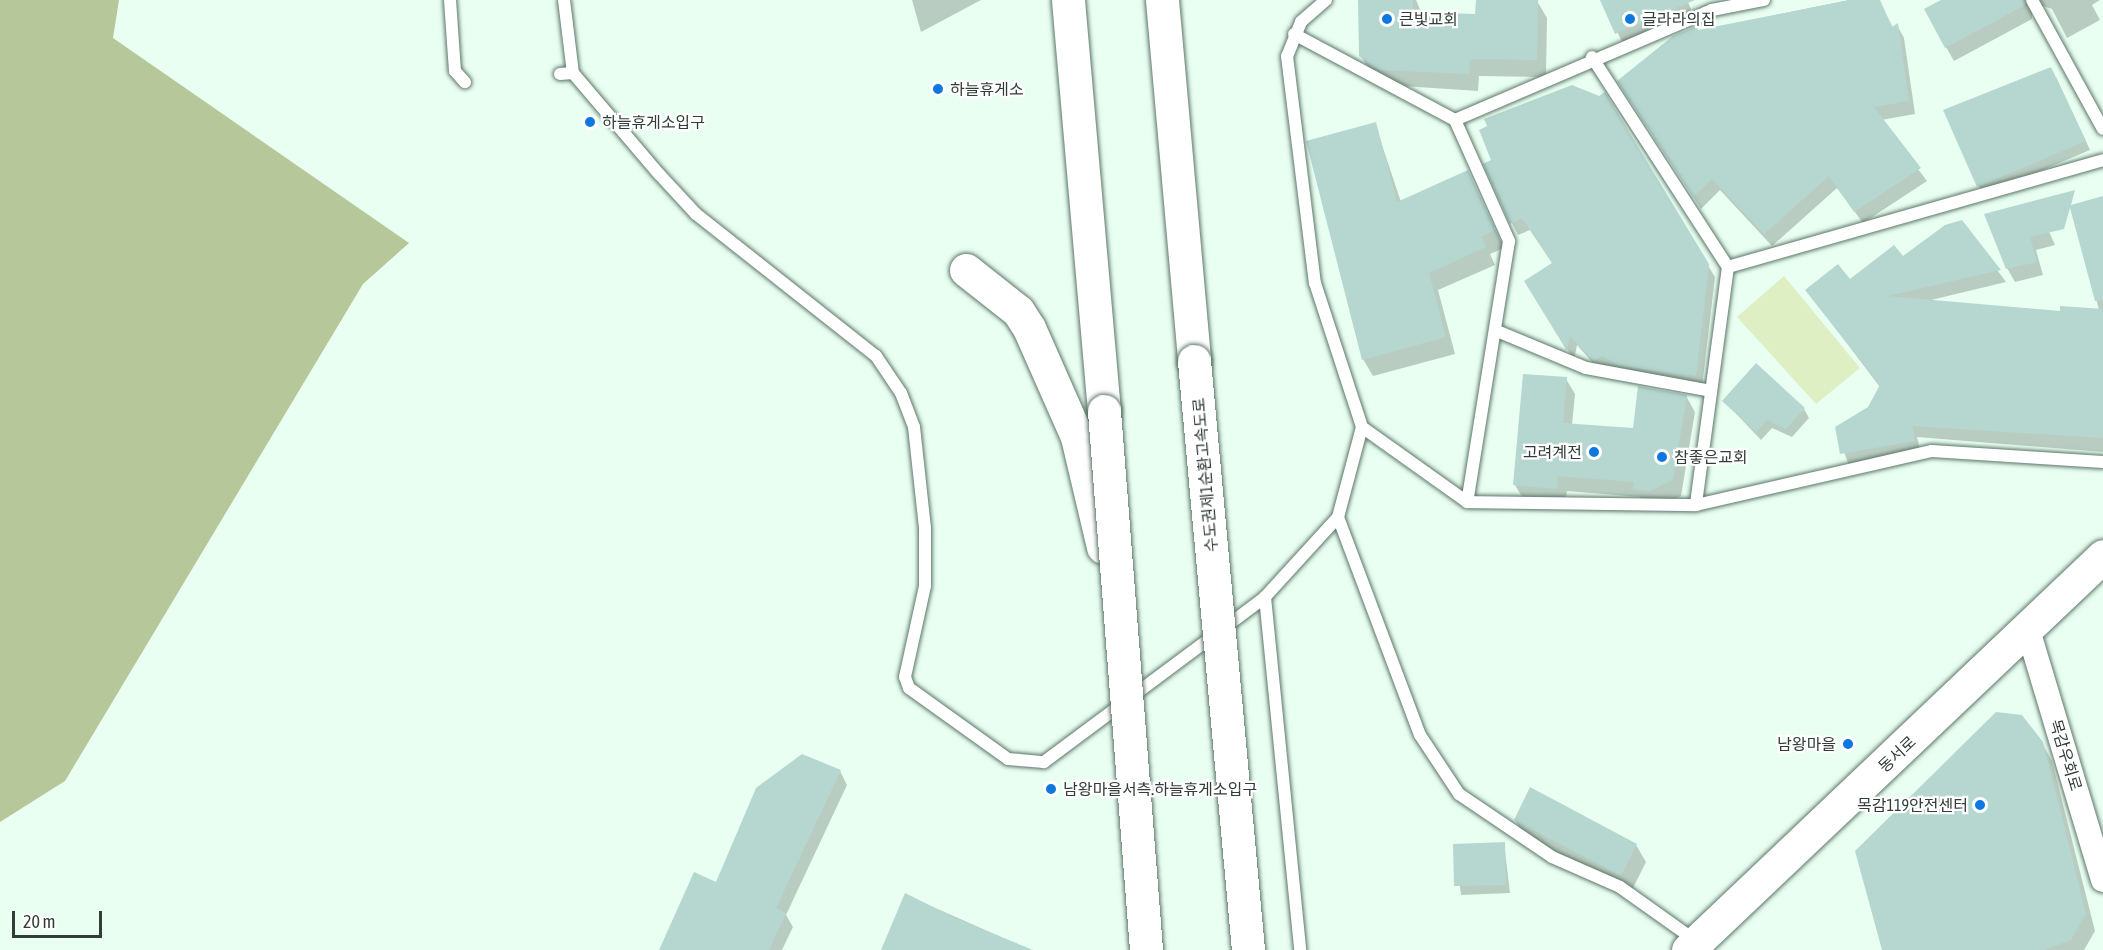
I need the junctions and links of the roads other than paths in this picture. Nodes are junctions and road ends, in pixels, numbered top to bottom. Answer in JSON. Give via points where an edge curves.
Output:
{"nodes":[{"id":1,"x":450,"y":0,"type":"edge"},
{"id":2,"x":564,"y":0,"type":"edge"},
{"id":3,"x":1068,"y":0,"type":"edge"},
{"id":4,"x":1162,"y":0,"type":"edge"},
{"id":5,"x":1326,"y":0,"type":"edge"},
{"id":6,"x":1764,"y":0,"type":"edge"},
{"id":7,"x":2032,"y":0,"type":"edge"},
{"id":8,"x":1294,"y":34,"type":"junction"},
{"id":9,"x":1592,"y":57,"type":"junction"},
{"id":10,"x":573,"y":73,"type":"junction"},
{"id":11,"x":560,"y":74,"type":"dead end"},
{"id":12,"x":465,"y":82,"type":"dead end"},
{"id":13,"x":1455,"y":120,"type":"junction"},
{"id":14,"x":2103,"y":129,"type":"edge"},
{"id":15,"x":2103,"y":160,"type":"edge"},
{"id":16,"x":1728,"y":267,"type":"junction"},
{"id":17,"x":966,"y":270,"type":"dead end"},
{"id":18,"x":1497,"y":331,"type":"junction"},
{"id":19,"x":1711,"y":391,"type":"junction"},
{"id":20,"x":1362,"y":427,"type":"junction"},
{"id":21,"x":2103,"y":462,"type":"edge"},
{"id":22,"x":1467,"y":502,"type":"junction"},
{"id":23,"x":1695,"y":505,"type":"junction"},
{"id":24,"x":1338,"y":517,"type":"junction"},
{"id":25,"x":2103,"y":556,"type":"edge"},
{"id":26,"x":1264,"y":597,"type":"junction"},
{"id":27,"x":2028,"y":630,"type":"junction"},
{"id":28,"x":1121,"y":645,"type":"junction"},
{"id":29,"x":2103,"y":880,"type":"edge"},
{"id":30,"x":1693,"y":947,"type":"edge"},
{"id":31,"x":1146,"y":950,"type":"edge"},
{"id":32,"x":1248,"y":950,"type":"edge"},
{"id":33,"x":1300,"y":950,"type":"edge"}],
"edges":[{"from":1,"to":12,"type":"lane","via":[[456,71]]},
{"from":2,"to":10,"type":"lane"},
{"from":3,"to":28,"type":"main road","bridge":true},
{"from":4,"to":32,"type":"main road","name":"수도권제1순환고속도로","bridge":true},
{"from":5,"to":8,"type":"lane"},
{"from":6,"to":9,"type":"lane","via":[[1712,10]]},
{"from":7,"to":14,"type":"lane"},
{"from":8,"to":13,"type":"lane"},
{"from":8,"to":20,"type":"lane","via":[[1287,56],[1315,283]]},
{"from":9,"to":13,"type":"lane"},
{"from":9,"to":16,"type":"lane"},
{"from":10,"to":11,"type":"lane"},
{"from":10,"to":26,"type":"lane","via":[[696,213],[876,356],[901,393],[914,427],[925,528],[925,586],[904,677],[909,688],[940,712],[1008,759],[1044,762]]},
{"from":13,"to":18,"type":"lane","via":[[1509,241]]},
{"from":15,"to":16,"type":"lane"},
{"from":16,"to":19,"type":"lane"},
{"from":17,"to":28,"type":"main road","via":[[1024,319],[1077,437],[1098,517]]},
{"from":18,"to":19,"type":"lane","via":[[1586,368]]},
{"from":18,"to":22,"type":"lane"},
{"from":19,"to":23,"type":"lane"},
{"from":20,"to":22,"type":"lane"},
{"from":20,"to":24,"type":"lane"},
{"from":21,"to":23,"type":"lane","via":[[1932,451]]},
{"from":22,"to":23,"type":"lane"},
{"from":24,"to":26,"type":"lane"},
{"from":24,"to":30,"type":"lane","via":[[1420,735],[1459,794],[1552,857],[1620,887]]},
{"from":25,"to":27,"type":"main road","name":"동서로"},
{"from":26,"to":33,"type":"lane"},
{"from":27,"to":29,"type":"street","name":"목감우회로"},
{"from":27,"to":30,"type":"main road","name":"동서로"},
{"from":28,"to":31,"type":"main road","bridge":true}]}
